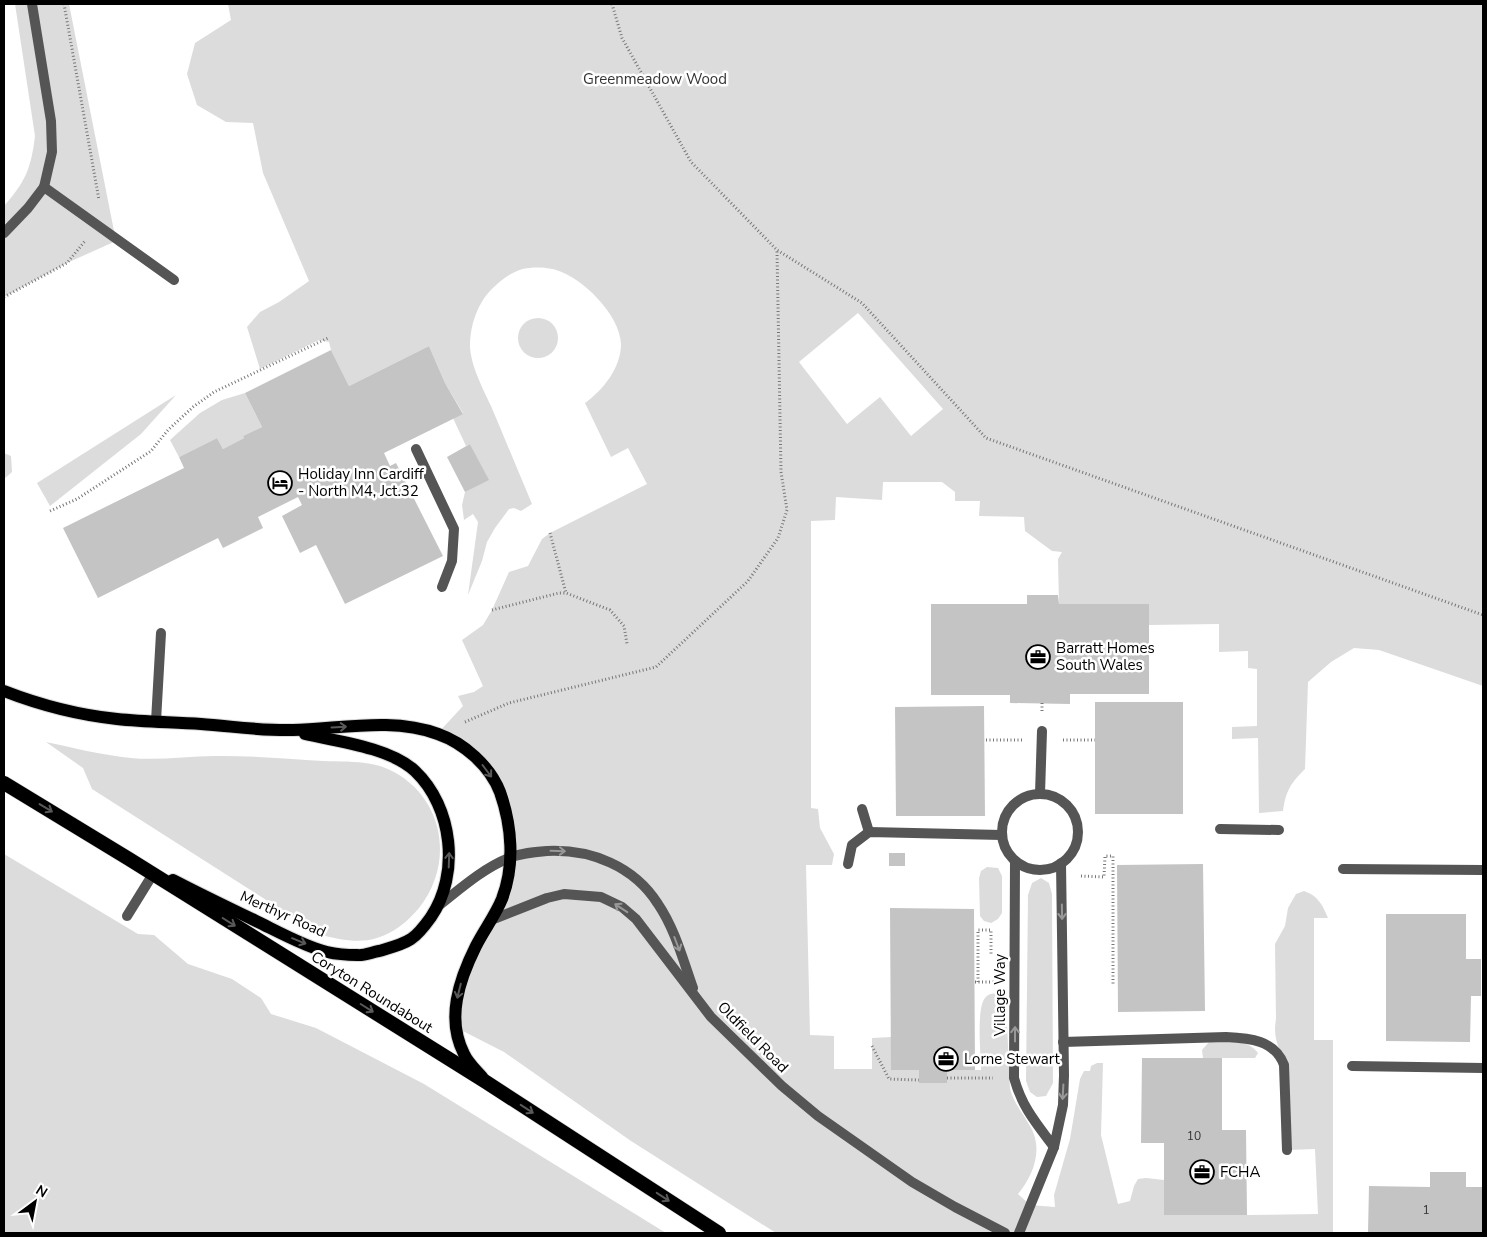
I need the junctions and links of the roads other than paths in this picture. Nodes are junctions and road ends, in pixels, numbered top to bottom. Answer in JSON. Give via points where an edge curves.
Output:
{"nodes":[{"id":1,"x":32,"y":4,"type":"edge"},
{"id":2,"x":44,"y":187,"type":"junction"},
{"id":3,"x":4,"y":233,"type":"edge"},
{"id":4,"x":174,"y":280,"type":"dead end"},
{"id":5,"x":416,"y":449,"type":"dead end"},
{"id":6,"x":442,"y":587,"type":"dead end"},
{"id":7,"x":161,"y":633,"type":"dead end"},
{"id":8,"x":4,"y":691,"type":"edge"},
{"id":9,"x":156,"y":721,"type":"junction"},
{"id":10,"x":291,"y":730,"type":"junction"},
{"id":11,"x":1042,"y":736,"type":"road end"},
{"id":12,"x":4,"y":783,"type":"edge"},
{"id":13,"x":1040,"y":794,"type":"junction"},
{"id":14,"x":862,"y":809,"type":"dead end"},
{"id":15,"x":1220,"y":829,"type":"dead end"},
{"id":16,"x":1279,"y":830,"type":"dead end"},
{"id":17,"x":870,"y":832,"type":"junction"},
{"id":18,"x":1002,"y":835,"type":"junction"},
{"id":19,"x":510,"y":858,"type":"junction"},
{"id":20,"x":129,"y":859,"type":"junction"},
{"id":21,"x":1015,"y":861,"type":"junction"},
{"id":22,"x":1061,"y":863,"type":"junction"},
{"id":23,"x":848,"y":864,"type":"dead end"},
{"id":24,"x":1343,"y":868,"type":"dead end"},
{"id":25,"x":1483,"y":870,"type":"edge"},
{"id":26,"x":153,"y":874,"type":"junction"},
{"id":27,"x":437,"y":907,"type":"junction"},
{"id":28,"x":127,"y":916,"type":"dead end"},
{"id":29,"x":492,"y":920,"type":"junction"},
{"id":30,"x":697,"y":999,"type":"junction"},
{"id":31,"x":1063,"y":1042,"type":"junction"},
{"id":32,"x":1352,"y":1066,"type":"dead end"},
{"id":33,"x":1483,"y":1068,"type":"edge"},
{"id":34,"x":486,"y":1082,"type":"junction"},
{"id":35,"x":1054,"y":1147,"type":"junction"},
{"id":36,"x":1288,"y":1150,"type":"dead end"},
{"id":37,"x":719,"y":1233,"type":"edge"},
{"id":38,"x":1005,"y":1233,"type":"edge"},
{"id":39,"x":1018,"y":1233,"type":"edge"}],
"edges":[{"from":1,"to":2,"type":"street","via":[[52,121],[52,152]]},
{"from":2,"to":3,"type":"street"},
{"from":2,"to":4,"type":"street"},
{"from":5,"to":6,"type":"street","via":[[454,529],[452,561]]},
{"from":7,"to":9,"type":"street"},
{"from":8,"to":9,"type":"main road","name":"Merthyr Road","via":[[79,713]]},
{"from":9,"to":10,"type":"main road","name":"Merthyr Road"},
{"from":10,"to":19,"type":"main road","name":"Merthyr Road","one_way":true,"via":[[384,725],[412,727],[438,733],[459,744],[487,770],[498,788],[509,823]]},
{"from":27,"to":10,"type":"main road","name":"Merthyr Road","one_way":true,"via":[[447,880],[449,847],[438,804],[424,781],[414,770],[390,755]]},
{"from":11,"to":13,"type":"street"},
{"from":12,"to":20,"type":"highway","name":"Coryton Roundabout","one_way":true},
{"from":13,"to":18,"type":"street","via":[[1016,802],[1003,823]]},
{"from":13,"to":22,"type":"street","via":[[1062,802],[1072,812],[1077,824],[1074,850]]},
{"from":14,"to":17,"type":"street"},
{"from":15,"to":16,"type":"street"},
{"from":17,"to":18,"type":"street"},
{"from":17,"to":23,"type":"street","via":[[852,845]]},
{"from":18,"to":21,"type":"street","via":[[1004,846]]},
{"from":19,"to":27,"type":"street","via":[[478,875]]},
{"from":19,"to":29,"type":"main road","name":"Merthyr Road","via":[[502,898]]},
{"from":19,"to":30,"type":"street","one_way":true,"via":[[530,852],[580,852],[603,858],[634,877],[665,916]]},
{"from":20,"to":26,"type":"highway","name":"Coryton Roundabout"},
{"from":20,"to":27,"type":"main road","name":"Merthyr Road","one_way":true,"via":[[326,952],[359,956],[389,949],[412,939]]},
{"from":21,"to":22,"type":"street","via":[[1030,869],[1042,870]]},
{"from":35,"to":21,"type":"street","name":"Village Way","one_way":true,"via":[[1019,1096],[1014,1078]]},
{"from":22,"to":31,"type":"street","one_way":true},
{"from":24,"to":25,"type":"street"},
{"from":26,"to":28,"type":"street"},
{"from":26,"to":34,"type":"highway","name":"Coryton Roundabout","one_way":true},
{"from":30,"to":29,"type":"street","name":"Oldfield Road","one_way":true,"via":[[636,918],[601,897],[564,894]]},
{"from":29,"to":34,"type":"main road","name":"Merthyr Road","one_way":true,"via":[[463,974],[455,1011],[455,1026],[464,1055]]},
{"from":30,"to":38,"type":"street","name":"Oldfield Road","via":[[740,1047],[818,1116],[912,1182]]},
{"from":31,"to":35,"type":"street","one_way":true,"via":[[1063,1105]]},
{"from":31,"to":36,"type":"street","via":[[1226,1037],[1262,1042],[1275,1050],[1284,1065]]},
{"from":32,"to":33,"type":"street"},
{"from":34,"to":37,"type":"highway","name":"Coryton Roundabout","one_way":true},
{"from":35,"to":39,"type":"street"}]}
